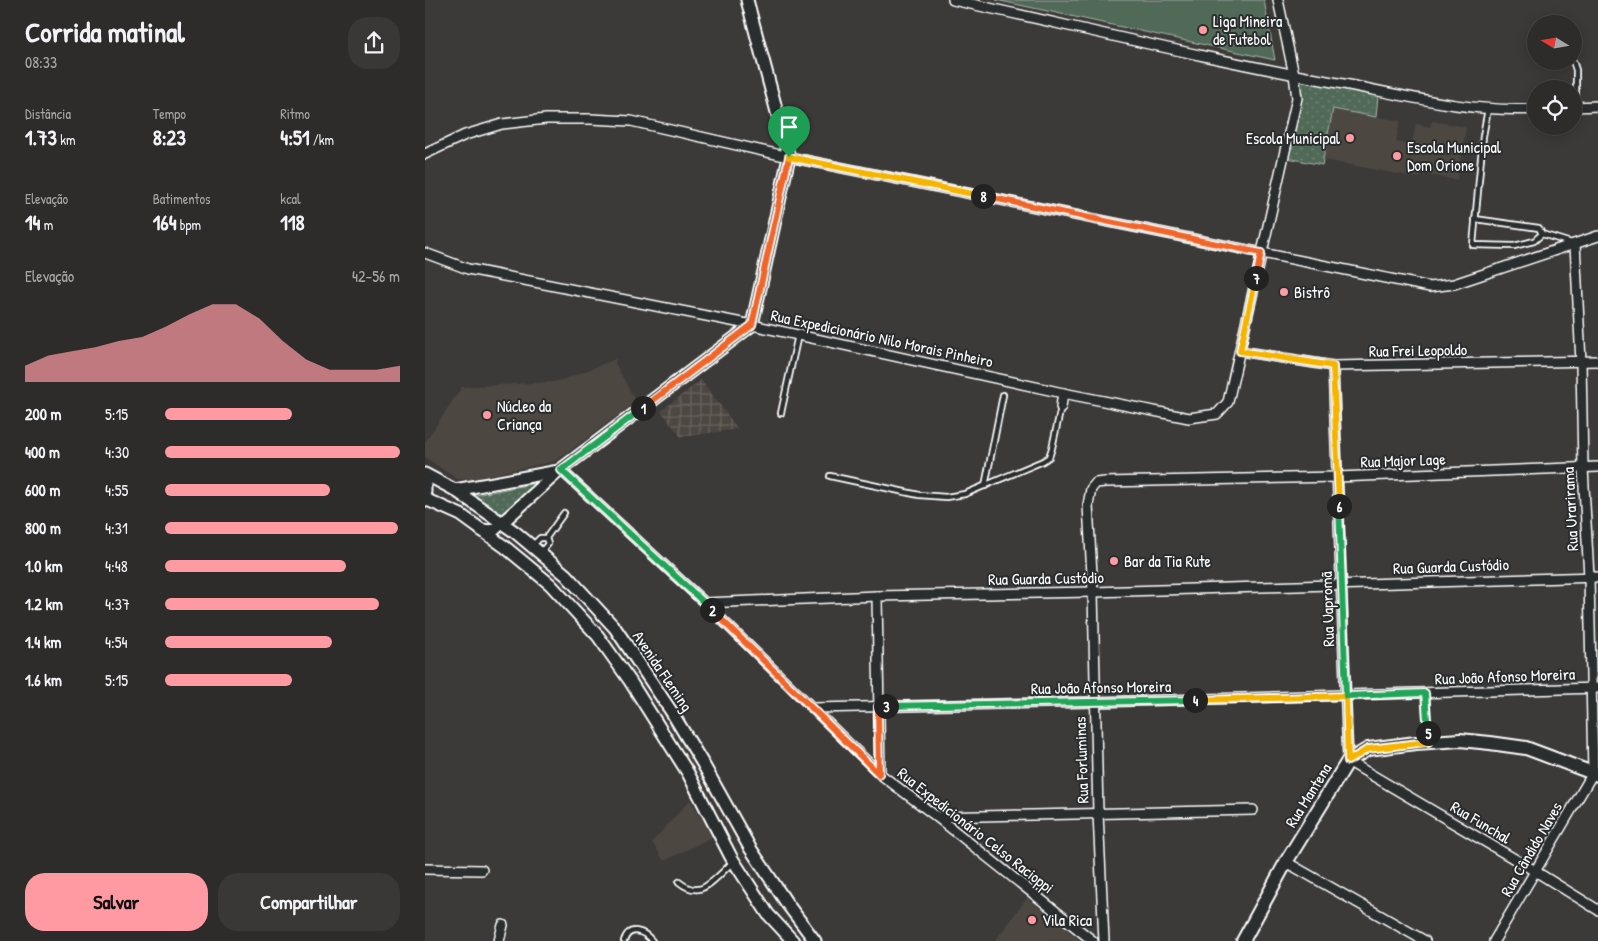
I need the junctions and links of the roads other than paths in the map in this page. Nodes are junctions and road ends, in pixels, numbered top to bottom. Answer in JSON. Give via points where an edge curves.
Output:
{"nodes":[{"id":1,"x":747,"y":0,"type":"edge"},
{"id":2,"x":953,"y":0,"type":"edge"},
{"id":3,"x":1278,"y":0,"type":"edge"},
{"id":4,"x":1294,"y":75,"type":"junction"},
{"id":5,"x":1598,"y":106,"type":"edge"},
{"id":6,"x":1582,"y":107,"type":"edge"},
{"id":7,"x":1488,"y":108,"type":"junction"},
{"id":8,"x":1527,"y":110,"type":"edge"},
{"id":9,"x":425,"y":154,"type":"edge"},
{"id":10,"x":789,"y":157,"type":"junction"},
{"id":11,"x":1475,"y":219,"type":"junction"},
{"id":12,"x":1542,"y":234,"type":"junction"},
{"id":13,"x":1598,"y":236,"type":"edge"},
{"id":14,"x":1575,"y":244,"type":"junction"},
{"id":15,"x":1261,"y":253,"type":"junction"},
{"id":16,"x":425,"y":254,"type":"edge"},
{"id":17,"x":752,"y":325,"type":"junction"},
{"id":18,"x":798,"y":335,"type":"junction"},
{"id":19,"x":1240,"y":351,"type":"junction"},
{"id":20,"x":1598,"y":361,"type":"edge"},
{"id":21,"x":1581,"y":362,"type":"junction"},
{"id":22,"x":1333,"y":366,"type":"junction"},
{"id":23,"x":1063,"y":393,"type":"junction"},
{"id":24,"x":1003,"y":395,"type":"dead end"},
{"id":25,"x":1061,"y":407,"type":"joint"},
{"id":26,"x":781,"y":413,"type":"dead end"},
{"id":27,"x":1583,"y":468,"type":"junction"},
{"id":28,"x":1598,"y":468,"type":"edge"},
{"id":29,"x":560,"y":471,"type":"junction"},
{"id":30,"x":425,"y":474,"type":"edge"},
{"id":31,"x":830,"y":476,"type":"dead end"},
{"id":32,"x":1337,"y":477,"type":"junction"},
{"id":33,"x":425,"y":480,"type":"edge"},
{"id":34,"x":985,"y":486,"type":"junction"},
{"id":35,"x":1091,"y":489,"type":"joint"},
{"id":36,"x":455,"y":490,"type":"junction"},
{"id":37,"x":425,"y":492,"type":"edge"},
{"id":38,"x":425,"y":499,"type":"edge"},
{"id":39,"x":564,"y":513,"type":"dead end"},
{"id":40,"x":503,"y":523,"type":"junction"},
{"id":41,"x":481,"y":530,"type":"junction"},
{"id":42,"x":546,"y":538,"type":"junction"},
{"id":43,"x":536,"y":550,"type":"junction"},
{"id":44,"x":1593,"y":577,"type":"edge"},
{"id":45,"x":1341,"y":584,"type":"junction"},
{"id":46,"x":1093,"y":592,"type":"junction"},
{"id":47,"x":877,"y":596,"type":"junction"},
{"id":48,"x":705,"y":603,"type":"junction"},
{"id":49,"x":1594,"y":688,"type":"edge"},
{"id":50,"x":1425,"y":693,"type":"junction"},
{"id":51,"x":1346,"y":696,"type":"junction"},
{"id":52,"x":1095,"y":702,"type":"junction"},
{"id":53,"x":878,"y":707,"type":"junction"},
{"id":54,"x":814,"y":708,"type":"junction"},
{"id":55,"x":1428,"y":742,"type":"junction"},
{"id":56,"x":1348,"y":761,"type":"junction"},
{"id":57,"x":703,"y":764,"type":"junction"},
{"id":58,"x":688,"y":773,"type":"junction"},
{"id":59,"x":879,"y":774,"type":"junction"},
{"id":60,"x":1596,"y":774,"type":"edge"},
{"id":61,"x":1253,"y":810,"type":"dead end"},
{"id":62,"x":1098,"y":813,"type":"junction"},
{"id":63,"x":937,"y":817,"type":"junction"},
{"id":64,"x":734,"y":860,"type":"junction"},
{"id":65,"x":1286,"y":862,"type":"junction"},
{"id":66,"x":425,"y":870,"type":"edge"},
{"id":67,"x":482,"y":870,"type":"dead end"},
{"id":68,"x":1535,"y":871,"type":"junction"},
{"id":69,"x":679,"y":882,"type":"dead end"},
{"id":70,"x":1598,"y":910,"type":"edge"},
{"id":71,"x":503,"y":925,"type":"dead end"},
{"id":72,"x":499,"y":941,"type":"edge"},
{"id":73,"x":624,"y":941,"type":"edge"},
{"id":74,"x":652,"y":941,"type":"edge"},
{"id":75,"x":793,"y":941,"type":"edge"},
{"id":76,"x":815,"y":941,"type":"edge"},
{"id":77,"x":1093,"y":941,"type":"edge"},
{"id":78,"x":1104,"y":941,"type":"edge"},
{"id":79,"x":1243,"y":941,"type":"edge"},
{"id":80,"x":1425,"y":941,"type":"edge"},
{"id":81,"x":1494,"y":941,"type":"edge"}],
"edges":[{"from":1,"to":10,"type":"street"},
{"from":2,"to":4,"type":"street"},
{"from":3,"to":4,"type":"street"},
{"from":4,"to":7,"type":"street"},
{"from":4,"to":15,"type":"street","via":[[1297,98]]},
{"from":5,"to":6,"type":"street"},
{"from":7,"to":8,"type":"street"},
{"from":7,"to":11,"type":"lane"},
{"from":9,"to":10,"type":"street","via":[[465,134],[503,124],[546,119],[590,119],[631,121]]},
{"from":10,"to":15,"type":"street"},
{"from":10,"to":17,"type":"street"},
{"from":11,"to":12,"type":"lane","via":[[1539,228]]},
{"from":11,"to":12,"type":"lane","via":[[1473,245],[1514,246],[1534,242]]},
{"from":12,"to":14,"type":"lane"},
{"from":13,"to":14,"type":"street"},
{"from":14,"to":15,"type":"street","via":[[1454,284],[1431,286]]},
{"from":14,"to":21,"type":"street","name":"Rua Urarirama"},
{"from":15,"to":19,"type":"street"},
{"from":16,"to":17,"type":"street","name":"Rua Expedicionário Nilo Morais Pinheiro","via":[[468,269]]},
{"from":17,"to":18,"type":"street","name":"Rua Expedicionário Nilo Morais Pinheiro"},
{"from":17,"to":29,"type":"street"},
{"from":18,"to":23,"type":"street","name":"Rua Expedicionário Nilo Morais Pinheiro"},
{"from":18,"to":26,"type":"lane"},
{"from":19,"to":22,"type":"street","name":"Rua Frei Leopoldo"},
{"from":19,"to":23,"type":"street","name":"Rua Expedicionário Nilo Morais Pinheiro","via":[[1228,402],[1217,414],[1189,418]]},
{"from":20,"to":21,"type":"street","name":"Rua Frei Leopoldo"},
{"from":21,"to":22,"type":"street","name":"Rua Frei Leopoldo"},
{"from":21,"to":27,"type":"street","name":"Rua Urarirama"},
{"from":22,"to":32,"type":"street","name":"Rua Uapromã"},
{"from":23,"to":25,"type":"street"},
{"from":24,"to":34,"type":"lane"},
{"from":25,"to":34,"type":"lane","via":[[1049,457]]},
{"from":27,"to":28,"type":"street","name":"Rua Major Lage"},
{"from":27,"to":32,"type":"street","name":"Rua Major Lage"},
{"from":27,"to":44,"type":"street","name":"Rua Urarirama"},
{"from":29,"to":36,"type":"street"},
{"from":29,"to":40,"type":"street"},
{"from":29,"to":48,"type":"street","name":"Rua Expedicionário Celso Racioppi"},
{"from":30,"to":36,"type":"street","name":"Avenida Fleming"},
{"from":31,"to":34,"type":"lane","via":[[928,496],[965,494]]},
{"from":32,"to":35,"type":"street","name":"Rua Major Lage","via":[[1105,482],[1096,483]]},
{"from":32,"to":45,"type":"street","name":"Rua Uapromã"},
{"from":33,"to":37,"type":"street"},
{"from":35,"to":46,"type":"street","name":"Rua Forluminas","via":[[1088,505]]},
{"from":36,"to":40,"type":"street","name":"Avenida Fleming"},
{"from":38,"to":41,"type":"street","name":"Avenida Fleming","via":[[461,515]]},
{"from":39,"to":42,"type":"lane"},
{"from":40,"to":41,"type":"street","via":[[493,531]]},
{"from":40,"to":43,"type":"street","name":"Avenida Fleming"},
{"from":41,"to":58,"type":"street","name":"Avenida Fleming","via":[[550,584],[599,636]]},
{"from":42,"to":43,"type":"lane","via":[[540,538]]},
{"from":42,"to":43,"type":"lane","via":[[548,544]]},
{"from":43,"to":57,"type":"street","name":"Avenida Fleming","via":[[566,575],[615,628]]},
{"from":44,"to":45,"type":"street","name":"Rua Guarda Custódio"},
{"from":44,"to":49,"type":"street","name":"Rua Urarirama"},
{"from":45,"to":46,"type":"street","name":"Rua Guarda Custódio"},
{"from":45,"to":51,"type":"street","name":"Rua Uapromã"},
{"from":46,"to":47,"type":"street","name":"Rua Guarda Custódio"},
{"from":46,"to":52,"type":"street","name":"Rua Forluminas"},
{"from":47,"to":48,"type":"street","name":"Rua Guarda Custódio"},
{"from":47,"to":53,"type":"street"},
{"from":48,"to":54,"type":"street","name":"Rua Expedicionário Celso Racioppi"},
{"from":49,"to":50,"type":"street","name":"Rua João Afonso Moreira"},
{"from":49,"to":60,"type":"street","name":"Rua Urarirama"},
{"from":50,"to":51,"type":"street","name":"Rua João Afonso Moreira"},
{"from":50,"to":55,"type":"lane"},
{"from":51,"to":52,"type":"street","name":"Rua João Afonso Moreira"},
{"from":51,"to":56,"type":"street","name":"Rua Uapromã"},
{"from":52,"to":53,"type":"street","name":"Rua João Afonso Moreira"},
{"from":52,"to":62,"type":"street","name":"Rua Forluminas"},
{"from":53,"to":54,"type":"street","name":"Rua João Afonso Moreira"},
{"from":53,"to":59,"type":"street"},
{"from":54,"to":59,"type":"street","name":"Rua Expedicionário Celso Racioppi"},
{"from":55,"to":56,"type":"main road","name":"Rua Mantena","via":[[1368,749]]},
{"from":55,"to":60,"type":"main road","name":"Rua Mantena","via":[[1460,740],[1526,748]]},
{"from":56,"to":65,"type":"main road","name":"Rua Mantena"},
{"from":56,"to":68,"type":"street","name":"Rua Funchal"},
{"from":57,"to":58,"type":"street"},
{"from":57,"to":76,"type":"street","name":"Avenida Fleming","via":[[750,848]]},
{"from":58,"to":64,"type":"street","name":"Avenida Fleming"},
{"from":59,"to":63,"type":"street","name":"Rua Expedicionário Celso Racioppi"},
{"from":60,"to":68,"type":"street","name":"Rua Cândido Naves"},
{"from":61,"to":62,"type":"street"},
{"from":62,"to":63,"type":"street"},
{"from":62,"to":78,"type":"street","name":"Rua Forluminas"},
{"from":63,"to":77,"type":"street","name":"Rua Expedicionário Celso Racioppi"},
{"from":64,"to":69,"type":"lane","via":[[700,889],[695,890]]},
{"from":64,"to":75,"type":"street","name":"Avenida Fleming","via":[[768,914]]},
{"from":65,"to":79,"type":"main road","name":"Rua Mantena"},
{"from":65,"to":80,"type":"street"},
{"from":66,"to":67,"type":"street"},
{"from":68,"to":70,"type":"street","name":"Rua Funchal"},
{"from":68,"to":81,"type":"street","name":"Rua Cândido Naves"},
{"from":71,"to":72,"type":"street"},
{"from":73,"to":74,"type":"lane","via":[[635,930]]}]}
